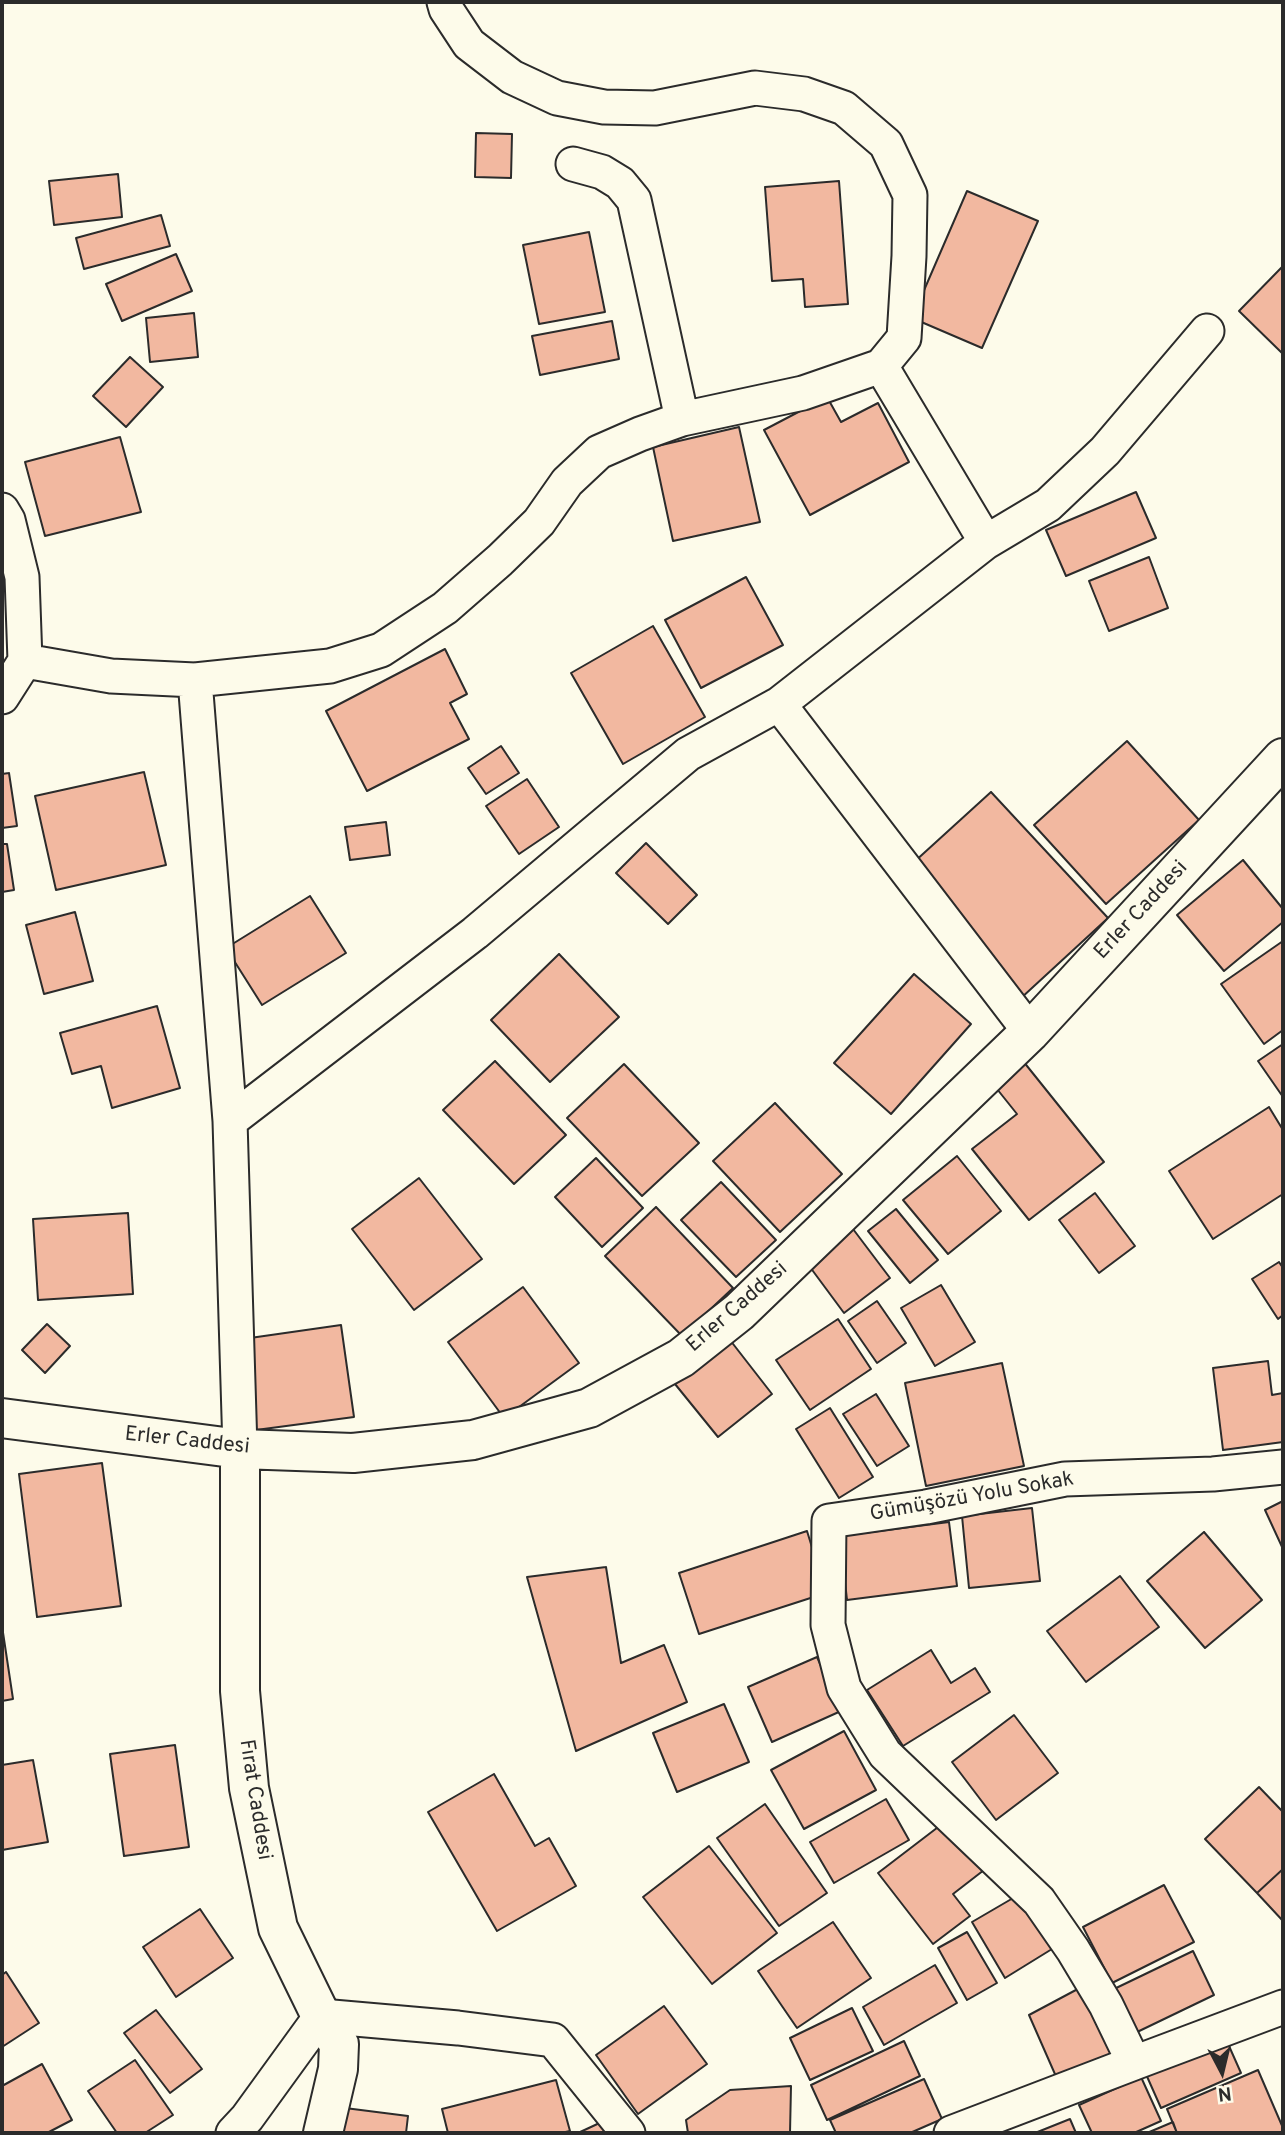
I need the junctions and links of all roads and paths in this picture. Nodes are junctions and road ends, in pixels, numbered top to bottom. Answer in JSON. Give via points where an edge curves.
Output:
{"nodes":[{"id":1,"x":444,"y":2,"type":"edge"},
{"id":2,"x":573,"y":164,"type":"dead end"},
{"id":3,"x":1207,"y":331,"type":"dead end"},
{"id":4,"x":881,"y":366,"type":"junction"},
{"id":5,"x":682,"y":419,"type":"junction"},
{"id":6,"x":2,"y":510,"type":"edge"},
{"id":7,"x":986,"y":542,"type":"junction"},
{"id":8,"x":24,"y":661,"type":"junction"},
{"id":9,"x":195,"y":680,"type":"junction"},
{"id":10,"x":2,"y":697,"type":"edge"},
{"id":11,"x":779,"y":704,"type":"junction"},
{"id":12,"x":1283,"y":758,"type":"edge"},
{"id":13,"x":1030,"y":1032,"type":"junction"},
{"id":14,"x":230,"y":1121,"type":"junction"},
{"id":15,"x":2,"y":1418,"type":"edge"},
{"id":16,"x":240,"y":1449,"type":"junction"},
{"id":17,"x":1283,"y":1467,"type":"edge"},
{"id":18,"x":1283,"y":2007,"type":"edge"},
{"id":19,"x":321,"y":2016,"type":"junction"},
{"id":20,"x":1134,"y":2063,"type":"junction"},
{"id":21,"x":233,"y":2133,"type":"edge"},
{"id":22,"x":323,"y":2133,"type":"edge"},
{"id":23,"x":628,"y":2133,"type":"edge"},
{"id":24,"x":951,"y":2133,"type":"edge"}],
"edges":[{"from":1,"to":4,"type":"street","via":[[470,44],[512,77],[557,98],[604,107],[655,108],[755,88],[804,94],[844,108],[886,144],[910,195],[904,338]]},
{"from":2,"to":5,"type":"street","via":[[602,172],[620,183],[634,200]]},
{"from":3,"to":7,"type":"street","via":[[1105,451],[1048,505]]},
{"from":4,"to":5,"type":"street","via":[[803,393]]},
{"from":4,"to":7,"type":"street"},
{"from":5,"to":9,"type":"street","via":[[599,452],[500,560],[445,608],[381,650],[330,666]]},
{"from":6,"to":8,"type":"street","via":[[22,577]]},
{"from":7,"to":11,"type":"street"},
{"from":8,"to":9,"type":"street","via":[[111,676]]},
{"from":8,"to":10,"type":"street"},
{"from":9,"to":14,"type":"street"},
{"from":11,"to":13,"type":"street"},
{"from":11,"to":14,"type":"street","via":[[688,754],[475,933]]},
{"from":12,"to":13,"type":"street","name":"Erler Caddesi"},
{"from":13,"to":16,"type":"street","name":"Erler Caddesi","via":[[739,1312],[681,1358],[589,1408],[473,1440],[354,1453]]},
{"from":14,"to":16,"type":"street"},
{"from":15,"to":16,"type":"street","name":"Erler Caddesi"},
{"from":16,"to":19,"type":"street","name":"Fırat Caddesi","via":[[240,1691],[249,1788],[278,1928]]},
{"from":17,"to":20,"type":"street","name":"Gümüşözü Yolu Sokak","via":[[1065,1479],[829,1521],[828,1625],[844,1688],[885,1754],[1039,1901],[1099,1994]]},
{"from":18,"to":20,"type":"street"},
{"from":19,"to":21,"type":"street"},
{"from":19,"to":22,"type":"street","name":"Fırat Caddesi","via":[[339,2044]]},
{"from":19,"to":23,"type":"street","via":[[553,2040]]},
{"from":20,"to":24,"type":"street"}]}
